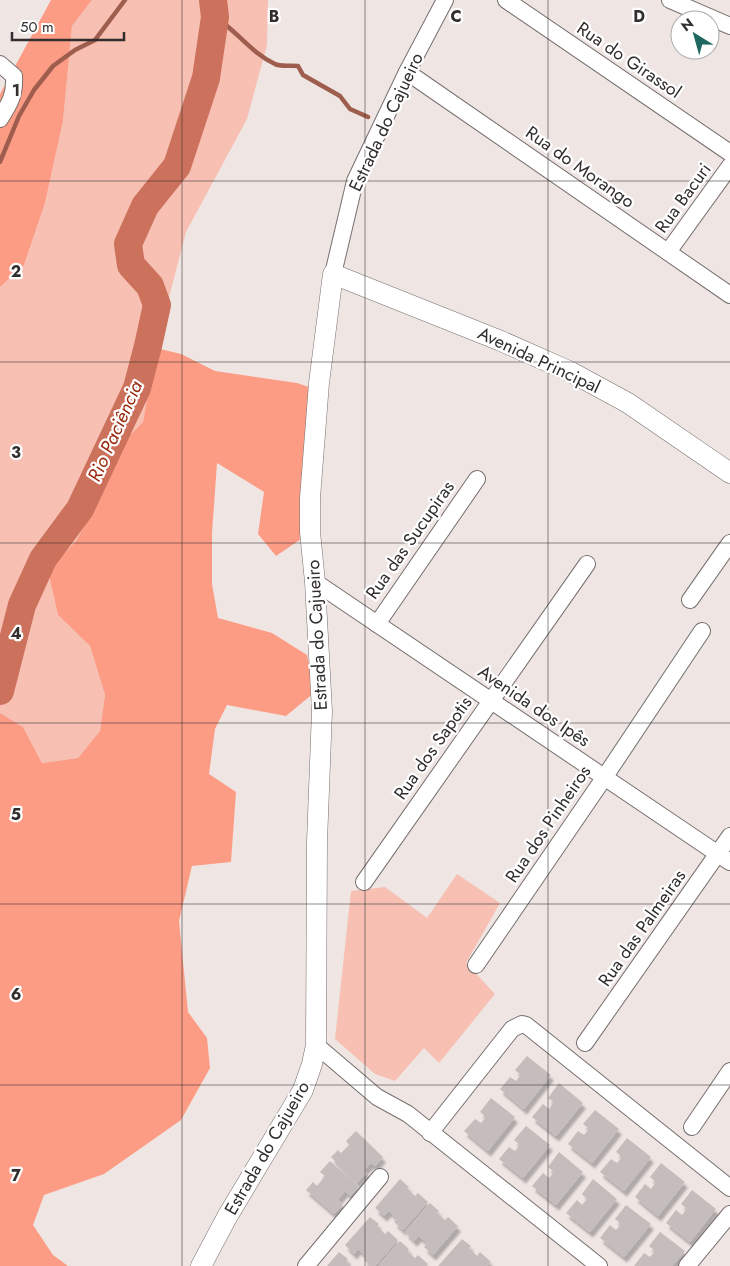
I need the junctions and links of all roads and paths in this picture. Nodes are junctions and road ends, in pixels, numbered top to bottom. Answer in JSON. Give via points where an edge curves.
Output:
{"nodes":[{"id":1,"x":445,"y":0,"type":"edge"},
{"id":2,"x":506,"y":0,"type":"edge"},
{"id":3,"x":670,"y":0,"type":"edge"},
{"id":4,"x":730,"y":26,"type":"edge"},
{"id":5,"x":0,"y":64,"type":"edge"},
{"id":6,"x":407,"y":72,"type":"junction"},
{"id":7,"x":0,"y":119,"type":"edge"},
{"id":8,"x":730,"y":153,"type":"edge"},
{"id":9,"x":730,"y":166,"type":"edge"},
{"id":10,"x":668,"y":252,"type":"junction"},
{"id":11,"x":333,"y":274,"type":"junction"},
{"id":12,"x":730,"y":295,"type":"edge"},
{"id":13,"x":730,"y":473,"type":"edge"},
{"id":14,"x":477,"y":479,"type":"dead end"},
{"id":15,"x":730,"y":543,"type":"edge"},
{"id":16,"x":587,"y":564,"type":"dead end"},
{"id":17,"x":315,"y":582,"type":"junction"},
{"id":18,"x":690,"y":600,"type":"dead end"},
{"id":19,"x":377,"y":624,"type":"junction"},
{"id":20,"x":702,"y":631,"type":"dead end"},
{"id":21,"x":490,"y":700,"type":"junction"},
{"id":22,"x":604,"y":778,"type":"junction"},
{"id":23,"x":730,"y":836,"type":"edge"},
{"id":24,"x":724,"y":858,"type":"edge"},
{"id":25,"x":364,"y":882,"type":"dead end"},
{"id":26,"x":476,"y":965,"type":"dead end"},
{"id":27,"x":585,"y":1043,"type":"dead end"},
{"id":28,"x":316,"y":1045,"type":"junction"},
{"id":29,"x":730,"y":1072,"type":"edge"},
{"id":30,"x":692,"y":1127,"type":"dead end"},
{"id":31,"x":430,"y":1132,"type":"junction"},
{"id":32,"x":380,"y":1177,"type":"dead end"},
{"id":33,"x":730,"y":1188,"type":"edge"},
{"id":34,"x":730,"y":1214,"type":"edge"},
{"id":35,"x":201,"y":1266,"type":"edge"},
{"id":36,"x":306,"y":1266,"type":"edge"},
{"id":37,"x":599,"y":1266,"type":"edge"},
{"id":38,"x":687,"y":1266,"type":"edge"}],
"edges":[{"from":1,"to":6,"type":"street","name":"Estrada do Cajueiro"},
{"from":2,"to":8,"type":"street","name":"Rua do Girassol"},
{"from":3,"to":4,"type":"street"},
{"from":5,"to":7,"type":"street","via":[[14,76],[15,89]]},
{"from":6,"to":10,"type":"street","name":"Rua do Morango"},
{"from":6,"to":11,"type":"street","name":"Estrada do Cajueiro","via":[[355,181]]},
{"from":9,"to":10,"type":"street","name":"Rua Bacuri"},
{"from":10,"to":12,"type":"street","name":"Rua do Morango"},
{"from":11,"to":13,"type":"street","name":"Avenida Principal","via":[[571,372],[628,403]]},
{"from":11,"to":17,"type":"street","name":"Estrada do Cajueiro","via":[[319,383],[310,498]]},
{"from":14,"to":19,"type":"street","name":"Rua das Sucupiras"},
{"from":15,"to":18,"type":"street"},
{"from":16,"to":21,"type":"street","name":"Rua dos Sapotis"},
{"from":17,"to":19,"type":"street","name":"Avenida dos Ipês"},
{"from":17,"to":28,"type":"street","name":"Estrada do Cajueiro","via":[[322,711],[317,842]]},
{"from":19,"to":21,"type":"street","name":"Avenida dos Ipês"},
{"from":20,"to":22,"type":"street","name":"Rua dos Pinheiros"},
{"from":21,"to":22,"type":"street","name":"Avenida dos Ipês"},
{"from":21,"to":25,"type":"street","name":"Rua dos Sapotis"},
{"from":22,"to":24,"type":"street","name":"Avenida dos Ipês"},
{"from":22,"to":26,"type":"street","name":"Rua dos Pinheiros"},
{"from":23,"to":24,"type":"street","name":"Rua das Palmeiras"},
{"from":24,"to":27,"type":"street","name":"Rua das Palmeiras"},
{"from":28,"to":31,"type":"street","via":[[377,1097],[408,1114]]},
{"from":28,"to":35,"type":"street","name":"Estrada do Cajueiro","via":[[303,1090]]},
{"from":29,"to":30,"type":"street"},
{"from":31,"to":33,"type":"street","via":[[512,1029],[522,1024]]},
{"from":31,"to":37,"type":"street"},
{"from":32,"to":36,"type":"street"},
{"from":34,"to":38,"type":"street"}]}
